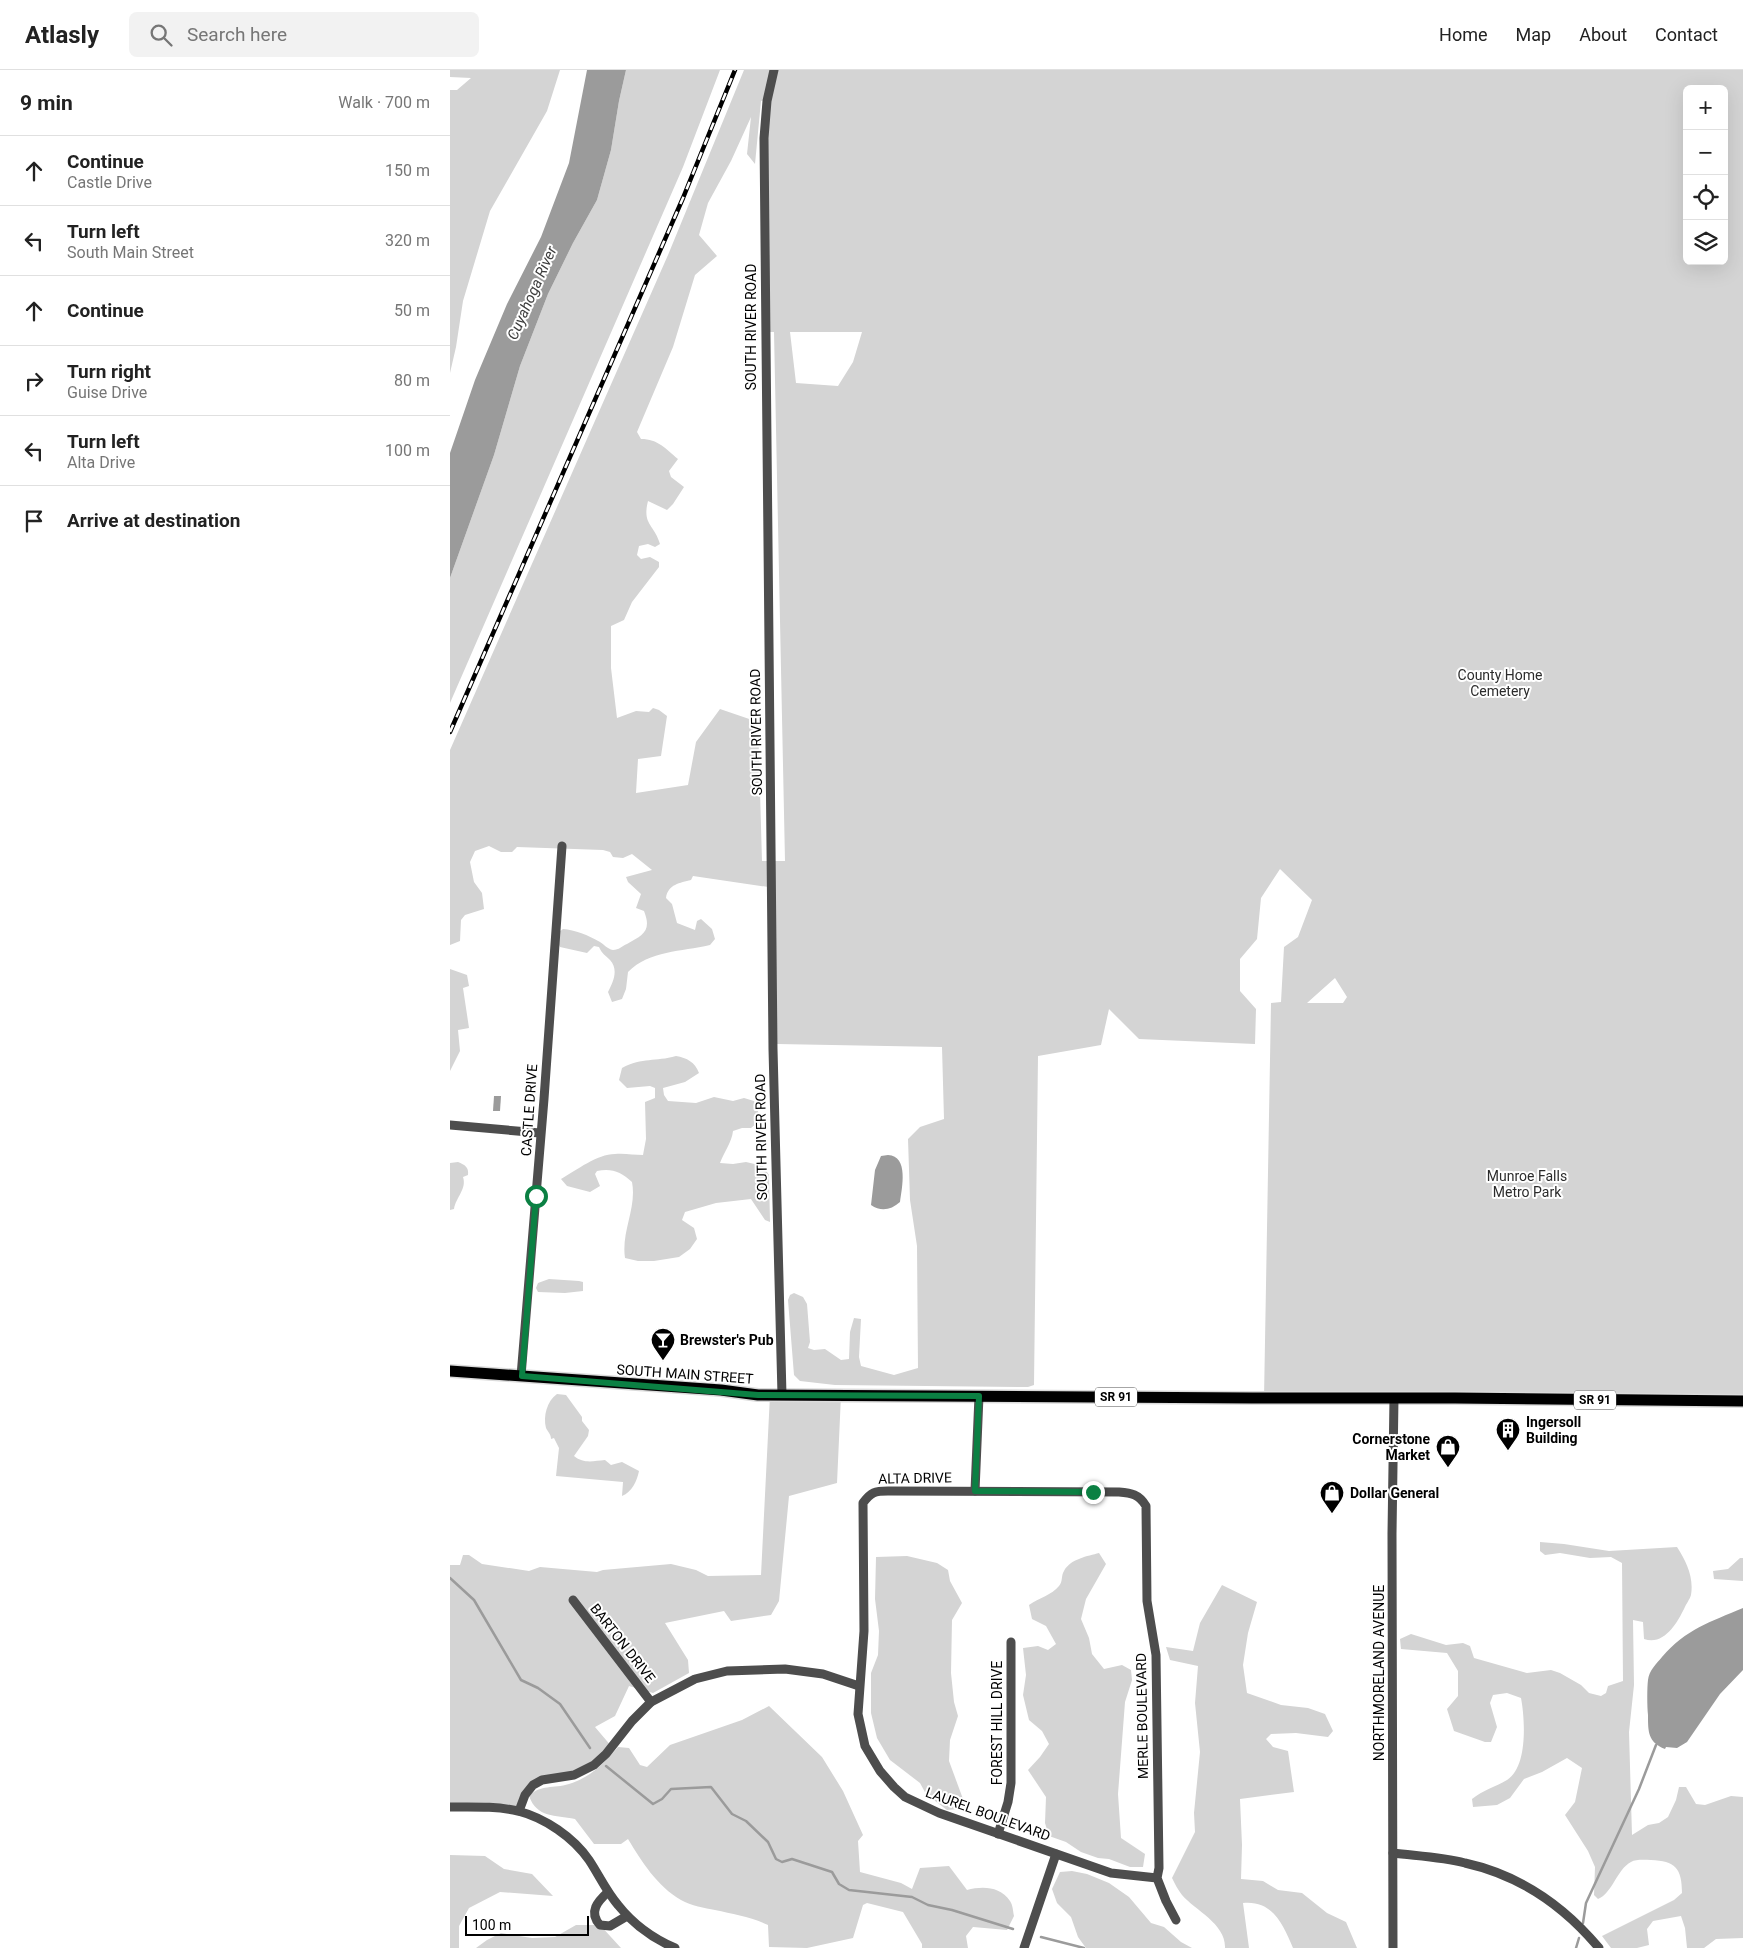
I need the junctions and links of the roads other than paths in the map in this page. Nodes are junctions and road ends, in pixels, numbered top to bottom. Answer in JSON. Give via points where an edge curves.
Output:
{"nodes":[{"id":1,"x":774,"y":70,"type":"edge"},
{"id":2,"x":562,"y":846,"type":"dead end"},
{"id":3,"x":450,"y":1125,"type":"edge"},
{"id":4,"x":540,"y":1133,"type":"junction"},
{"id":5,"x":450,"y":1371,"type":"edge"},
{"id":6,"x":522,"y":1376,"type":"junction"},
{"id":7,"x":782,"y":1395,"type":"junction"},
{"id":8,"x":979,"y":1396,"type":"junction"},
{"id":9,"x":1394,"y":1398,"type":"junction"},
{"id":10,"x":1743,"y":1402,"type":"edge"},
{"id":11,"x":975,"y":1491,"type":"junction"},
{"id":12,"x":1093,"y":1492,"type":"joint"},
{"id":13,"x":863,"y":1534,"type":"joint"},
{"id":14,"x":573,"y":1600,"type":"dead end"},
{"id":15,"x":1011,"y":1642,"type":"dead end"},
{"id":16,"x":859,"y":1686,"type":"junction"},
{"id":17,"x":652,"y":1702,"type":"junction"},
{"id":18,"x":450,"y":1807,"type":"edge"},
{"id":19,"x":519,"y":1811,"type":"junction"},
{"id":20,"x":998,"y":1834,"type":"junction"},
{"id":21,"x":1393,"y":1853,"type":"junction"},
{"id":22,"x":1056,"y":1854,"type":"junction"},
{"id":23,"x":1157,"y":1878,"type":"junction"},
{"id":24,"x":608,"y":1892,"type":"junction"},
{"id":25,"x":627,"y":1916,"type":"junction"},
{"id":26,"x":1176,"y":1920,"type":"dead end"},
{"id":27,"x":675,"y":1948,"type":"edge"},
{"id":28,"x":1024,"y":1948,"type":"edge"},
{"id":29,"x":1393,"y":1948,"type":"edge"},
{"id":30,"x":1599,"y":1948,"type":"edge"}],
"edges":[{"from":1,"to":7,"type":"street","name":"SOUTH RIVER ROAD","via":[[764,138],[773,1049]]},
{"from":2,"to":4,"type":"street","name":"CASTLE DRIVE"},
{"from":3,"to":4,"type":"street"},
{"from":4,"to":6,"type":"street","name":"CASTLE DRIVE"},
{"from":5,"to":6,"type":"main road","name":"SOUTH MAIN STREET","number":"SR 91"},
{"from":6,"to":7,"type":"main road","name":"SOUTH MAIN STREET","number":"SR 91"},
{"from":7,"to":8,"type":"main road","name":"SOUTH MAIN STREET","number":"SR 91"},
{"from":8,"to":9,"type":"main road","number":"SR 91"},
{"from":8,"to":11,"type":"street"},
{"from":9,"to":10,"type":"main road","number":"SR 91"},
{"from":9,"to":21,"type":"street","name":"NORTHMORELAND AVENUE"},
{"from":11,"to":12,"type":"street","name":"ALTA DRIVE"},
{"from":11,"to":13,"type":"street","name":"ALTA DRIVE","via":[[875,1491],[863,1503]]},
{"from":12,"to":23,"type":"street","name":"MERLE BOULEVARD","via":[[1132,1494],[1146,1506],[1147,1601],[1156,1655]]},
{"from":13,"to":16,"type":"street","name":"LAUREL BOULEVARD","via":[[864,1631]]},
{"from":14,"to":17,"type":"street","name":"BARTON DRIVE"},
{"from":15,"to":20,"type":"street","name":"FOREST HILL DRIVE","via":[[1012,1783]]},
{"from":16,"to":17,"type":"street","via":[[804,1670],[740,1670],[695,1679]]},
{"from":16,"to":20,"type":"street","name":"LAUREL BOULEVARD","via":[[858,1714],[865,1746],[875,1765],[894,1788],[926,1808]]},
{"from":17,"to":19,"type":"street","via":[[594,1765],[574,1775],[542,1780],[532,1785]]},
{"from":18,"to":19,"type":"street"},
{"from":19,"to":24,"type":"street","via":[[548,1824],[571,1840],[590,1862]]},
{"from":20,"to":22,"type":"street","name":"LAUREL BOULEVARD"},
{"from":21,"to":29,"type":"street","name":"NORTHMORELAND AVENUE"},
{"from":21,"to":30,"type":"street","via":[[1464,1862],[1512,1878],[1564,1912]]},
{"from":22,"to":23,"type":"street","name":"LAUREL BOULEVARD","via":[[1111,1873]]},
{"from":22,"to":28,"type":"street"},
{"from":23,"to":26,"type":"street","name":"MERLE BOULEVARD"},
{"from":24,"to":25,"type":"street"},
{"from":24,"to":25,"type":"street","via":[[594,1911],[600,1925],[610,1926]]},
{"from":25,"to":27,"type":"street","via":[[646,1932]]}]}
